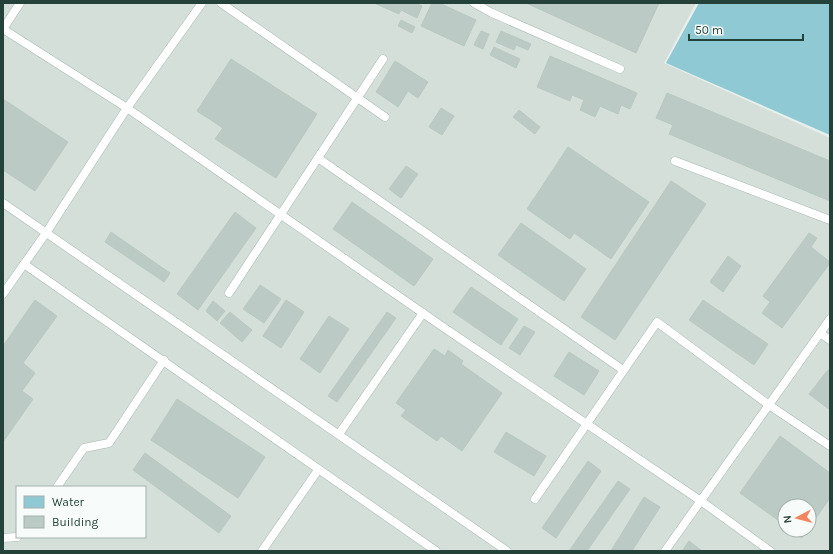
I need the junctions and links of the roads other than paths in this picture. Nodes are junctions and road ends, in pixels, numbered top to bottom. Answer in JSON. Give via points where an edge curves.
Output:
{"nodes":[{"id":1,"x":20,"y":3,"type":"edge"},
{"id":2,"x":202,"y":3,"type":"edge"},
{"id":3,"x":221,"y":3,"type":"edge"},
{"id":4,"x":474,"y":3,"type":"edge"},
{"id":5,"x":3,"y":29,"type":"edge"},
{"id":6,"x":383,"y":59,"type":"dead end"},
{"id":7,"x":620,"y":70,"type":"dead end"},
{"id":8,"x":358,"y":98,"type":"junction"},
{"id":9,"x":127,"y":108,"type":"junction"},
{"id":10,"x":385,"y":117,"type":"dead end"},
{"id":11,"x":318,"y":158,"type":"junction"},
{"id":12,"x":675,"y":161,"type":"dead end"},
{"id":13,"x":3,"y":203,"type":"edge"},
{"id":14,"x":280,"y":214,"type":"junction"},
{"id":15,"x":830,"y":220,"type":"edge"},
{"id":16,"x":46,"y":233,"type":"junction"},
{"id":17,"x":24,"y":264,"type":"junction"},
{"id":18,"x":229,"y":293,"type":"dead end"},
{"id":19,"x":3,"y":294,"type":"edge"},
{"id":20,"x":423,"y":313,"type":"junction"},
{"id":21,"x":830,"y":319,"type":"edge"},
{"id":22,"x":820,"y":333,"type":"junction"},
{"id":23,"x":830,"y":340,"type":"edge"},
{"id":24,"x":164,"y":360,"type":"junction"},
{"id":25,"x":623,"y":370,"type":"junction"},
{"id":26,"x":769,"y":405,"type":"junction"},
{"id":27,"x":586,"y":423,"type":"junction"},
{"id":28,"x":339,"y":434,"type":"junction"},
{"id":29,"x":830,"y":446,"type":"edge"},
{"id":30,"x":318,"y":470,"type":"junction"},
{"id":31,"x":58,"y":486,"type":"edge"},
{"id":32,"x":535,"y":499,"type":"dead end"},
{"id":33,"x":701,"y":501,"type":"junction"},
{"id":34,"x":16,"y":537,"type":"edge"},
{"id":35,"x":3,"y":538,"type":"edge"},
{"id":36,"x":262,"y":551,"type":"edge"},
{"id":37,"x":436,"y":551,"type":"edge"},
{"id":38,"x":507,"y":551,"type":"edge"},
{"id":39,"x":665,"y":551,"type":"edge"},
{"id":40,"x":770,"y":551,"type":"edge"}],
"edges":[{"from":1,"to":5,"type":"lane"},
{"from":2,"to":9,"type":"lane"},
{"from":3,"to":8,"type":"lane"},
{"from":4,"to":7,"type":"lane"},
{"from":5,"to":9,"type":"lane"},
{"from":6,"to":8,"type":"lane"},
{"from":8,"to":10,"type":"lane"},
{"from":8,"to":11,"type":"lane"},
{"from":9,"to":14,"type":"lane"},
{"from":9,"to":16,"type":"lane"},
{"from":11,"to":14,"type":"lane"},
{"from":11,"to":25,"type":"lane"},
{"from":12,"to":15,"type":"lane"},
{"from":13,"to":16,"type":"lane"},
{"from":14,"to":18,"type":"lane"},
{"from":14,"to":20,"type":"lane"},
{"from":16,"to":17,"type":"lane"},
{"from":16,"to":28,"type":"lane"},
{"from":17,"to":19,"type":"lane"},
{"from":17,"to":24,"type":"lane"},
{"from":20,"to":27,"type":"lane"},
{"from":20,"to":28,"type":"lane"},
{"from":21,"to":22,"type":"lane"},
{"from":22,"to":23,"type":"lane"},
{"from":22,"to":26,"type":"lane"},
{"from":24,"to":30,"type":"lane"},
{"from":24,"to":31,"type":"lane","via":[[109,443],[84,448]]},
{"from":25,"to":26,"type":"lane","via":[[657,322]]},
{"from":25,"to":27,"type":"lane"},
{"from":26,"to":29,"type":"lane"},
{"from":26,"to":33,"type":"lane"},
{"from":27,"to":32,"type":"lane"},
{"from":27,"to":33,"type":"lane"},
{"from":28,"to":38,"type":"lane"},
{"from":30,"to":36,"type":"lane"},
{"from":30,"to":37,"type":"lane"},
{"from":33,"to":39,"type":"lane"},
{"from":33,"to":40,"type":"lane"},
{"from":34,"to":35,"type":"lane"}]}
